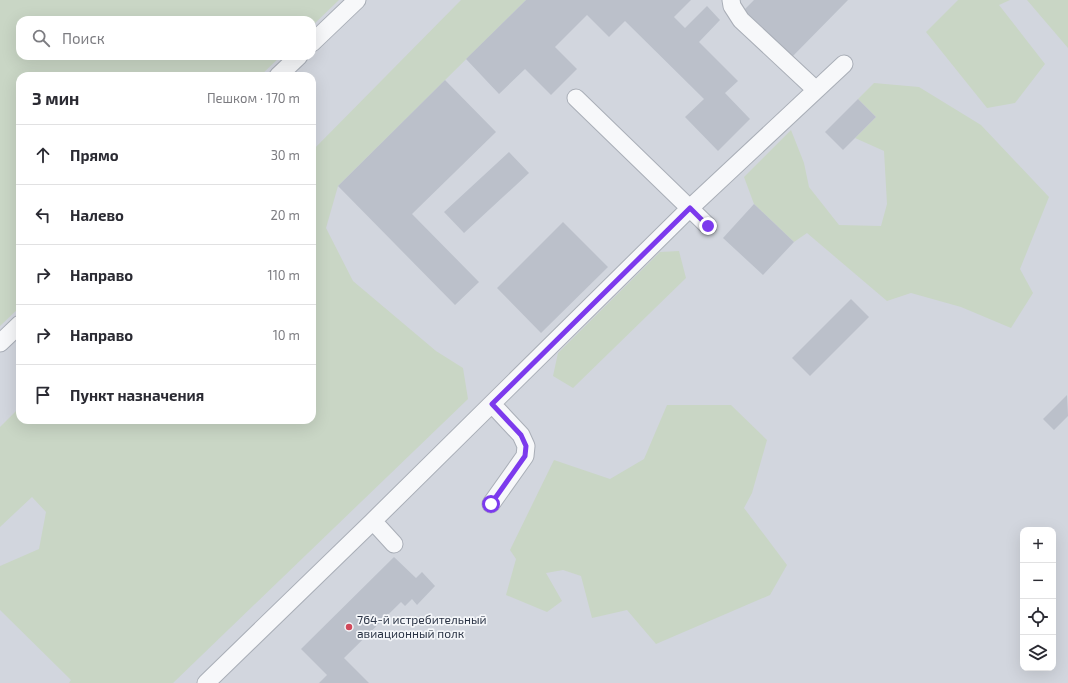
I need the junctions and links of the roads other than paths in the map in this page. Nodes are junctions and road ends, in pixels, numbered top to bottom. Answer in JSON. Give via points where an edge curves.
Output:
{"nodes":[{"id":1,"x":357,"y":0,"type":"edge"},
{"id":2,"x":730,"y":0,"type":"edge"},
{"id":3,"x":316,"y":39,"type":"edge"},
{"id":4,"x":294,"y":60,"type":"edge"},
{"id":5,"x":844,"y":64,"type":"dead end"},
{"id":6,"x":282,"y":72,"type":"edge"},
{"id":7,"x":816,"y":90,"type":"junction"},
{"id":8,"x":576,"y":98,"type":"dead end"},
{"id":9,"x":690,"y":208,"type":"junction"},
{"id":10,"x":708,"y":226,"type":"dead end"},
{"id":11,"x":16,"y":328,"type":"edge"},
{"id":12,"x":0,"y":343,"type":"edge"},
{"id":13,"x":492,"y":404,"type":"junction"},
{"id":14,"x":491,"y":504,"type":"dead end"},
{"id":15,"x":373,"y":521,"type":"junction"},
{"id":16,"x":394,"y":544,"type":"dead end"},
{"id":17,"x":206,"y":683,"type":"edge"}],
"edges":[{"from":1,"to":3,"type":"lane"},
{"from":2,"to":7,"type":"lane","via":[[741,20]]},
{"from":4,"to":6,"type":"lane"},
{"from":5,"to":7,"type":"lane"},
{"from":7,"to":9,"type":"lane"},
{"from":8,"to":9,"type":"lane"},
{"from":9,"to":10,"type":"lane"},
{"from":9,"to":13,"type":"lane"},
{"from":11,"to":12,"type":"lane"},
{"from":13,"to":14,"type":"lane","via":[[521,435],[526,446],[525,456]]},
{"from":13,"to":15,"type":"lane"},
{"from":15,"to":16,"type":"lane"},
{"from":15,"to":17,"type":"lane"}]}
